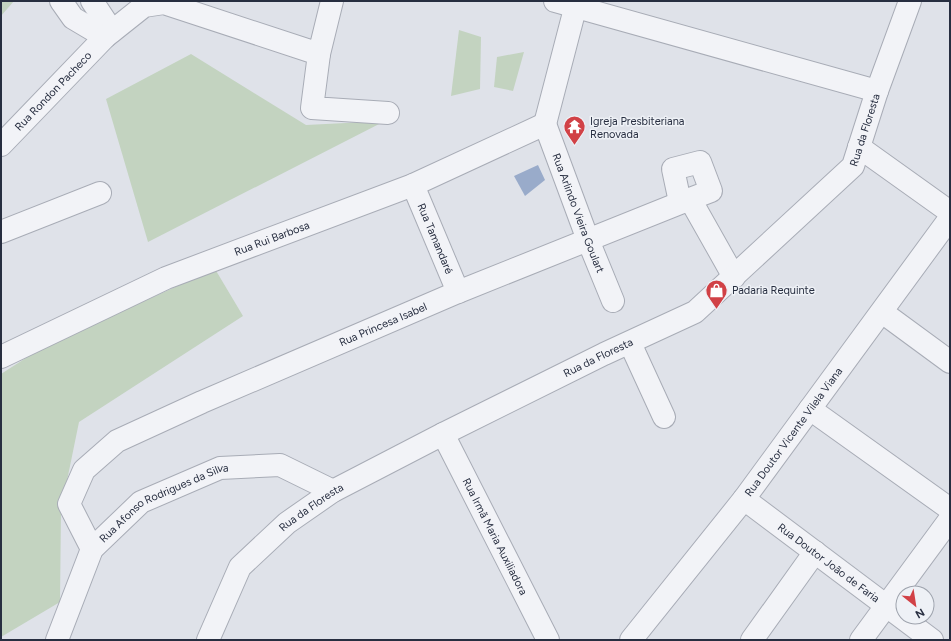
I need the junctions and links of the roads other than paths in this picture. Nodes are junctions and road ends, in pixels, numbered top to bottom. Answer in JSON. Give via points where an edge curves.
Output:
{"nodes":[{"id":1,"x":61,"y":1,"type":"edge"},
{"id":2,"x":92,"y":1,"type":"edge"},
{"id":3,"x":332,"y":1,"type":"edge"},
{"id":4,"x":910,"y":1,"type":"edge"},
{"id":5,"x":569,"y":3,"type":"edge"},
{"id":6,"x":109,"y":34,"type":"junction"},
{"id":7,"x":319,"y":54,"type":"junction"},
{"id":8,"x":877,"y":91,"type":"junction"},
{"id":9,"x":388,"y":113,"type":"dead end"},
{"id":10,"x":545,"y":124,"type":"junction"},
{"id":11,"x":1,"y":145,"type":"edge"},
{"id":12,"x":859,"y":147,"type":"junction"},
{"id":13,"x":413,"y":185,"type":"junction"},
{"id":14,"x":100,"y":193,"type":"dead end"},
{"id":15,"x":950,"y":212,"type":"edge"},
{"id":16,"x":950,"y":218,"type":"edge"},
{"id":17,"x":1,"y":232,"type":"edge"},
{"id":18,"x":588,"y":240,"type":"junction"},
{"id":19,"x":734,"y":276,"type":"junction"},
{"id":20,"x":458,"y":292,"type":"junction"},
{"id":21,"x":613,"y":301,"type":"dead end"},
{"id":22,"x":882,"y":312,"type":"junction"},
{"id":23,"x":630,"y":343,"type":"junction"},
{"id":24,"x":1,"y":357,"type":"edge"},
{"id":25,"x":950,"y":362,"type":"edge"},
{"id":26,"x":810,"y":409,"type":"junction"},
{"id":27,"x":664,"y":417,"type":"dead end"},
{"id":28,"x":443,"y":434,"type":"junction"},
{"id":29,"x":333,"y":491,"type":"junction"},
{"id":30,"x":744,"y":499,"type":"junction"},
{"id":31,"x":950,"y":509,"type":"edge"},
{"id":32,"x":950,"y":519,"type":"edge"},
{"id":33,"x":92,"y":549,"type":"junction"},
{"id":34,"x":815,"y":552,"type":"junction"},
{"id":35,"x":886,"y":606,"type":"junction"},
{"id":36,"x":57,"y":640,"type":"edge"},
{"id":37,"x":208,"y":640,"type":"edge"},
{"id":38,"x":548,"y":640,"type":"edge"},
{"id":39,"x":631,"y":640,"type":"edge"},
{"id":40,"x":752,"y":640,"type":"edge"},
{"id":41,"x":861,"y":640,"type":"edge"},
{"id":42,"x":932,"y":640,"type":"edge"}],
"edges":[{"from":1,"to":6,"type":"street","via":[[73,18]]},
{"from":2,"to":6,"type":"street"},
{"from":3,"to":7,"type":"street"},
{"from":4,"to":8,"type":"street","name":"Rua da Floresta"},
{"from":5,"to":8,"type":"street"},
{"from":5,"to":10,"type":"street"},
{"from":6,"to":7,"type":"street","name":"Rua Rondon Pacheco","via":[[144,6],[164,4]]},
{"from":6,"to":11,"type":"street","name":"Rua Rondon Pacheco"},
{"from":7,"to":9,"type":"street","via":[[312,108]]},
{"from":8,"to":12,"type":"street","name":"Rua da Floresta"},
{"from":10,"to":13,"type":"street","name":"Rua Rui Barbosa"},
{"from":10,"to":18,"type":"street","name":"Rua Arlindo Vieira Goulart"},
{"from":12,"to":15,"type":"street"},
{"from":12,"to":19,"type":"street","name":"Rua da Floresta","via":[[853,166]]},
{"from":13,"to":20,"type":"street","name":"Rua Tamandaré"},
{"from":13,"to":24,"type":"street","name":"Rua Rui Barbosa","via":[[166,278]]},
{"from":14,"to":17,"type":"street"},
{"from":16,"to":22,"type":"street","name":"Rua Doutor Vicente Vilela Viana"},
{"from":18,"to":19,"type":"street","name":"Rua Princesa Isabel","via":[[685,200]]},
{"from":18,"to":20,"type":"street","name":"Rua Princesa Isabel"},
{"from":18,"to":21,"type":"street","name":"Rua Arlindo Vieira Goulart"},
{"from":19,"to":23,"type":"street","name":"Rua da Floresta","via":[[695,312]]},
{"from":20,"to":33,"type":"street","name":"Rua Princesa Isabel","via":[[117,441],[84,470],[70,504]]},
{"from":22,"to":25,"type":"street"},
{"from":22,"to":26,"type":"street","name":"Rua Doutor Vicente Vilela Viana"},
{"from":23,"to":27,"type":"street"},
{"from":23,"to":28,"type":"street","name":"Rua da Floresta"},
{"from":26,"to":30,"type":"street","name":"Rua Doutor Vicente Vilela Viana"},
{"from":26,"to":31,"type":"street"},
{"from":28,"to":29,"type":"street","name":"Rua da Floresta"},
{"from":28,"to":38,"type":"street","name":"Rua Irmã Maria Auxiliadora"},
{"from":29,"to":33,"type":"street","name":"Rua Afonso Rodrigues da Silva","via":[[280,465],[220,468],[141,502]]},
{"from":29,"to":37,"type":"street","name":"Rua da Floresta","via":[[287,523],[240,567]]},
{"from":30,"to":34,"type":"street","name":"Rua Doutor João de Faria"},
{"from":30,"to":39,"type":"street","name":"Rua Doutor Vicente Vilela Viana"},
{"from":32,"to":35,"type":"street"},
{"from":33,"to":36,"type":"street","name":"Rua Afonso Rodrigues da Silva"},
{"from":34,"to":35,"type":"street","name":"Rua Doutor João de Faria"},
{"from":34,"to":40,"type":"street"},
{"from":35,"to":41,"type":"street"},
{"from":35,"to":42,"type":"street","name":"Rua Doutor João de Faria"}]}
